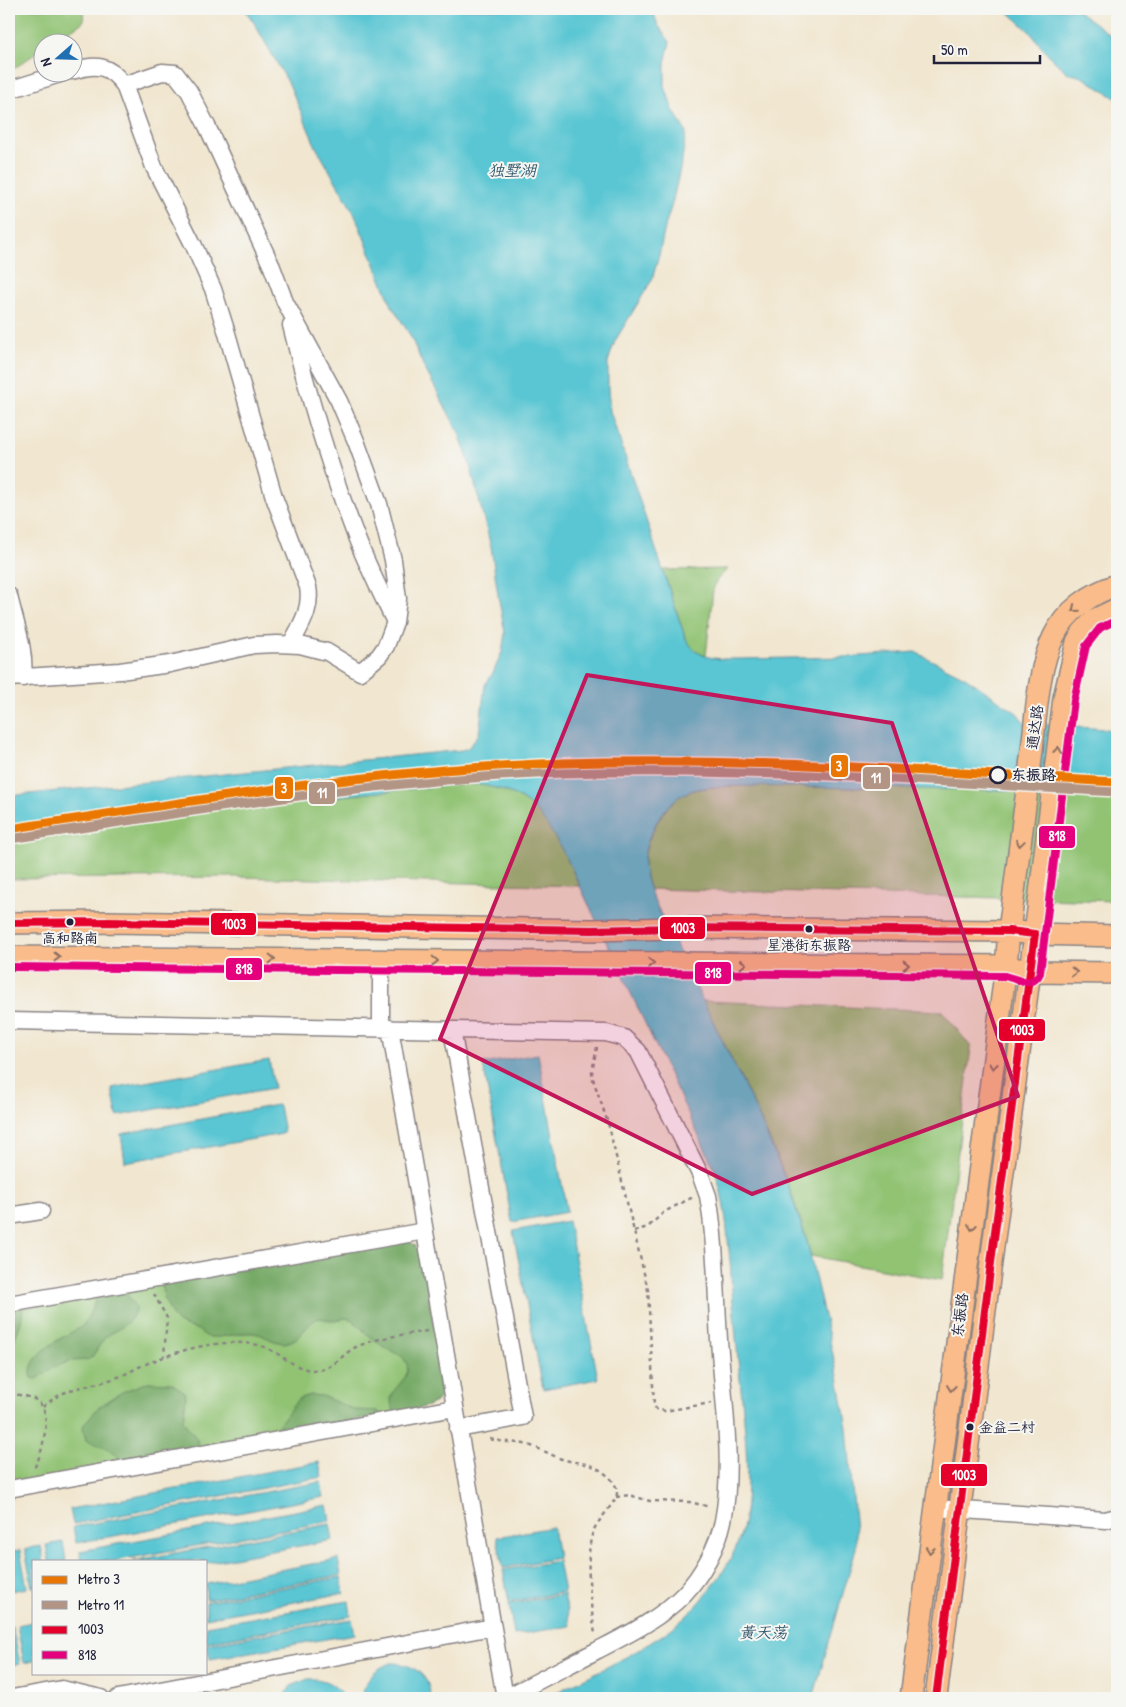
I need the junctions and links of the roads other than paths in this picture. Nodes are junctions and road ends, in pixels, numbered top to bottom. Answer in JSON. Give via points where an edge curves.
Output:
{"nodes":[{"id":1,"x":82,"y":68,"type":"edge"},
{"id":2,"x":34,"y":82,"type":"edge"},
{"id":3,"x":124,"y":85,"type":"junction"},
{"id":4,"x":9,"y":90,"type":"edge"},
{"id":5,"x":285,"y":302,"type":"junction"},
{"id":6,"x":1117,"y":585,"type":"edge"},
{"id":7,"x":9,"y":596,"type":"edge"},
{"id":8,"x":1117,"y":609,"type":"edge"},
{"id":9,"x":394,"y":622,"type":"junction"},
{"id":10,"x":291,"y":644,"type":"junction"},
{"id":11,"x":16,"y":678,"type":"edge"},
{"id":12,"x":9,"y":923,"type":"edge"},
{"id":13,"x":1008,"y":931,"type":"junction"},
{"id":14,"x":1035,"y":934,"type":"junction"},
{"id":15,"x":1117,"y":936,"type":"edge"},
{"id":16,"x":9,"y":957,"type":"edge"},
{"id":17,"x":381,"y":960,"type":"junction"},
{"id":18,"x":1006,"y":966,"type":"junction"},
{"id":19,"x":1030,"y":972,"type":"junction"},
{"id":20,"x":1117,"y":973,"type":"edge"},
{"id":21,"x":9,"y":1021,"type":"edge"},
{"id":22,"x":386,"y":1028,"type":"junction"},
{"id":23,"x":452,"y":1030,"type":"junction"},
{"id":24,"x":41,"y":1211,"type":"dead end"},
{"id":25,"x":9,"y":1216,"type":"edge"},
{"id":26,"x":425,"y":1231,"type":"junction"},
{"id":27,"x":9,"y":1304,"type":"edge"},
{"id":28,"x":455,"y":1408,"type":"junction"},
{"id":29,"x":466,"y":1428,"type":"junction"},
{"id":30,"x":15,"y":1488,"type":"edge"},
{"id":31,"x":935,"y":1508,"type":"junction"},
{"id":32,"x":960,"y":1510,"type":"junction"},
{"id":33,"x":1117,"y":1517,"type":"edge"},
{"id":34,"x":492,"y":1627,"type":"junction"},
{"id":35,"x":12,"y":1698,"type":"edge"},
{"id":36,"x":101,"y":1698,"type":"edge"},
{"id":37,"x":118,"y":1698,"type":"edge"},
{"id":38,"x":505,"y":1698,"type":"edge"},
{"id":39,"x":911,"y":1698,"type":"edge"},
{"id":40,"x":936,"y":1698,"type":"edge"}],
"edges":[{"from":1,"to":3,"type":"street","via":[[104,68],[115,74]]},
{"from":2,"to":4,"type":"street"},
{"from":3,"to":5,"type":"street","via":[[162,72],[179,77],[220,152]]},
{"from":3,"to":10,"type":"street","via":[[157,174],[213,289],[274,497],[306,579],[310,595],[307,612]]},
{"from":5,"to":9,"type":"street","via":[[324,445],[357,539]]},
{"from":5,"to":9,"type":"street","via":[[333,389],[366,467],[394,560],[398,599]]},
{"from":6,"to":13,"type":"main road","name":"通达路","one_way":true,"via":[[1077,607],[1060,625],[1049,646],[1039,694]]},
{"from":7,"to":11,"type":"street","via":[[23,649],[24,665]]},
{"from":14,"to":8,"type":"main road","name":"通达路","one_way":true,"via":[[1064,698],[1077,642],[1094,620]]},
{"from":9,"to":10,"type":"street","via":[[386,646],[360,672],[326,652]]},
{"from":10,"to":11,"type":"street","via":[[254,646],[120,671]]},
{"from":12,"to":13,"type":"main road"},
{"from":13,"to":14,"type":"main road"},
{"from":13,"to":18,"type":"main road","name":"东振路"},
{"from":14,"to":15,"type":"main road"},
{"from":14,"to":19,"type":"main road","name":"东振路"},
{"from":16,"to":17,"type":"main road","one_way":true},
{"from":17,"to":18,"type":"main road","one_way":true},
{"from":17,"to":22,"type":"street"},
{"from":18,"to":19,"type":"main road"},
{"from":18,"to":31,"type":"main road","name":"东振路","one_way":true},
{"from":19,"to":20,"type":"main road","one_way":true},
{"from":19,"to":32,"type":"main road","name":"东振路"},
{"from":21,"to":22,"type":"street"},
{"from":22,"to":23,"type":"street"},
{"from":22,"to":26,"type":"street"},
{"from":23,"to":29,"type":"street","via":[[523,1417]]},
{"from":23,"to":38,"type":"street","via":[[600,1032],[624,1038],[638,1050],[706,1190],[710,1208],[728,1458],[725,1511],[717,1541],[684,1594],[650,1621]]},
{"from":24,"to":25,"type":"street"},
{"from":26,"to":27,"type":"street"},
{"from":26,"to":28,"type":"street"},
{"from":28,"to":29,"type":"street"},
{"from":28,"to":30,"type":"street"},
{"from":29,"to":34,"type":"street"},
{"from":31,"to":32,"type":"street"},
{"from":31,"to":39,"type":"main road","name":"东振路","one_way":true},
{"from":32,"to":33,"type":"street","via":[[1105,1520]]},
{"from":32,"to":40,"type":"main road","name":"东振路"},
{"from":34,"to":37,"type":"street"},
{"from":34,"to":38,"type":"street"},
{"from":35,"to":36,"type":"street","via":[[62,1689]]}]}
